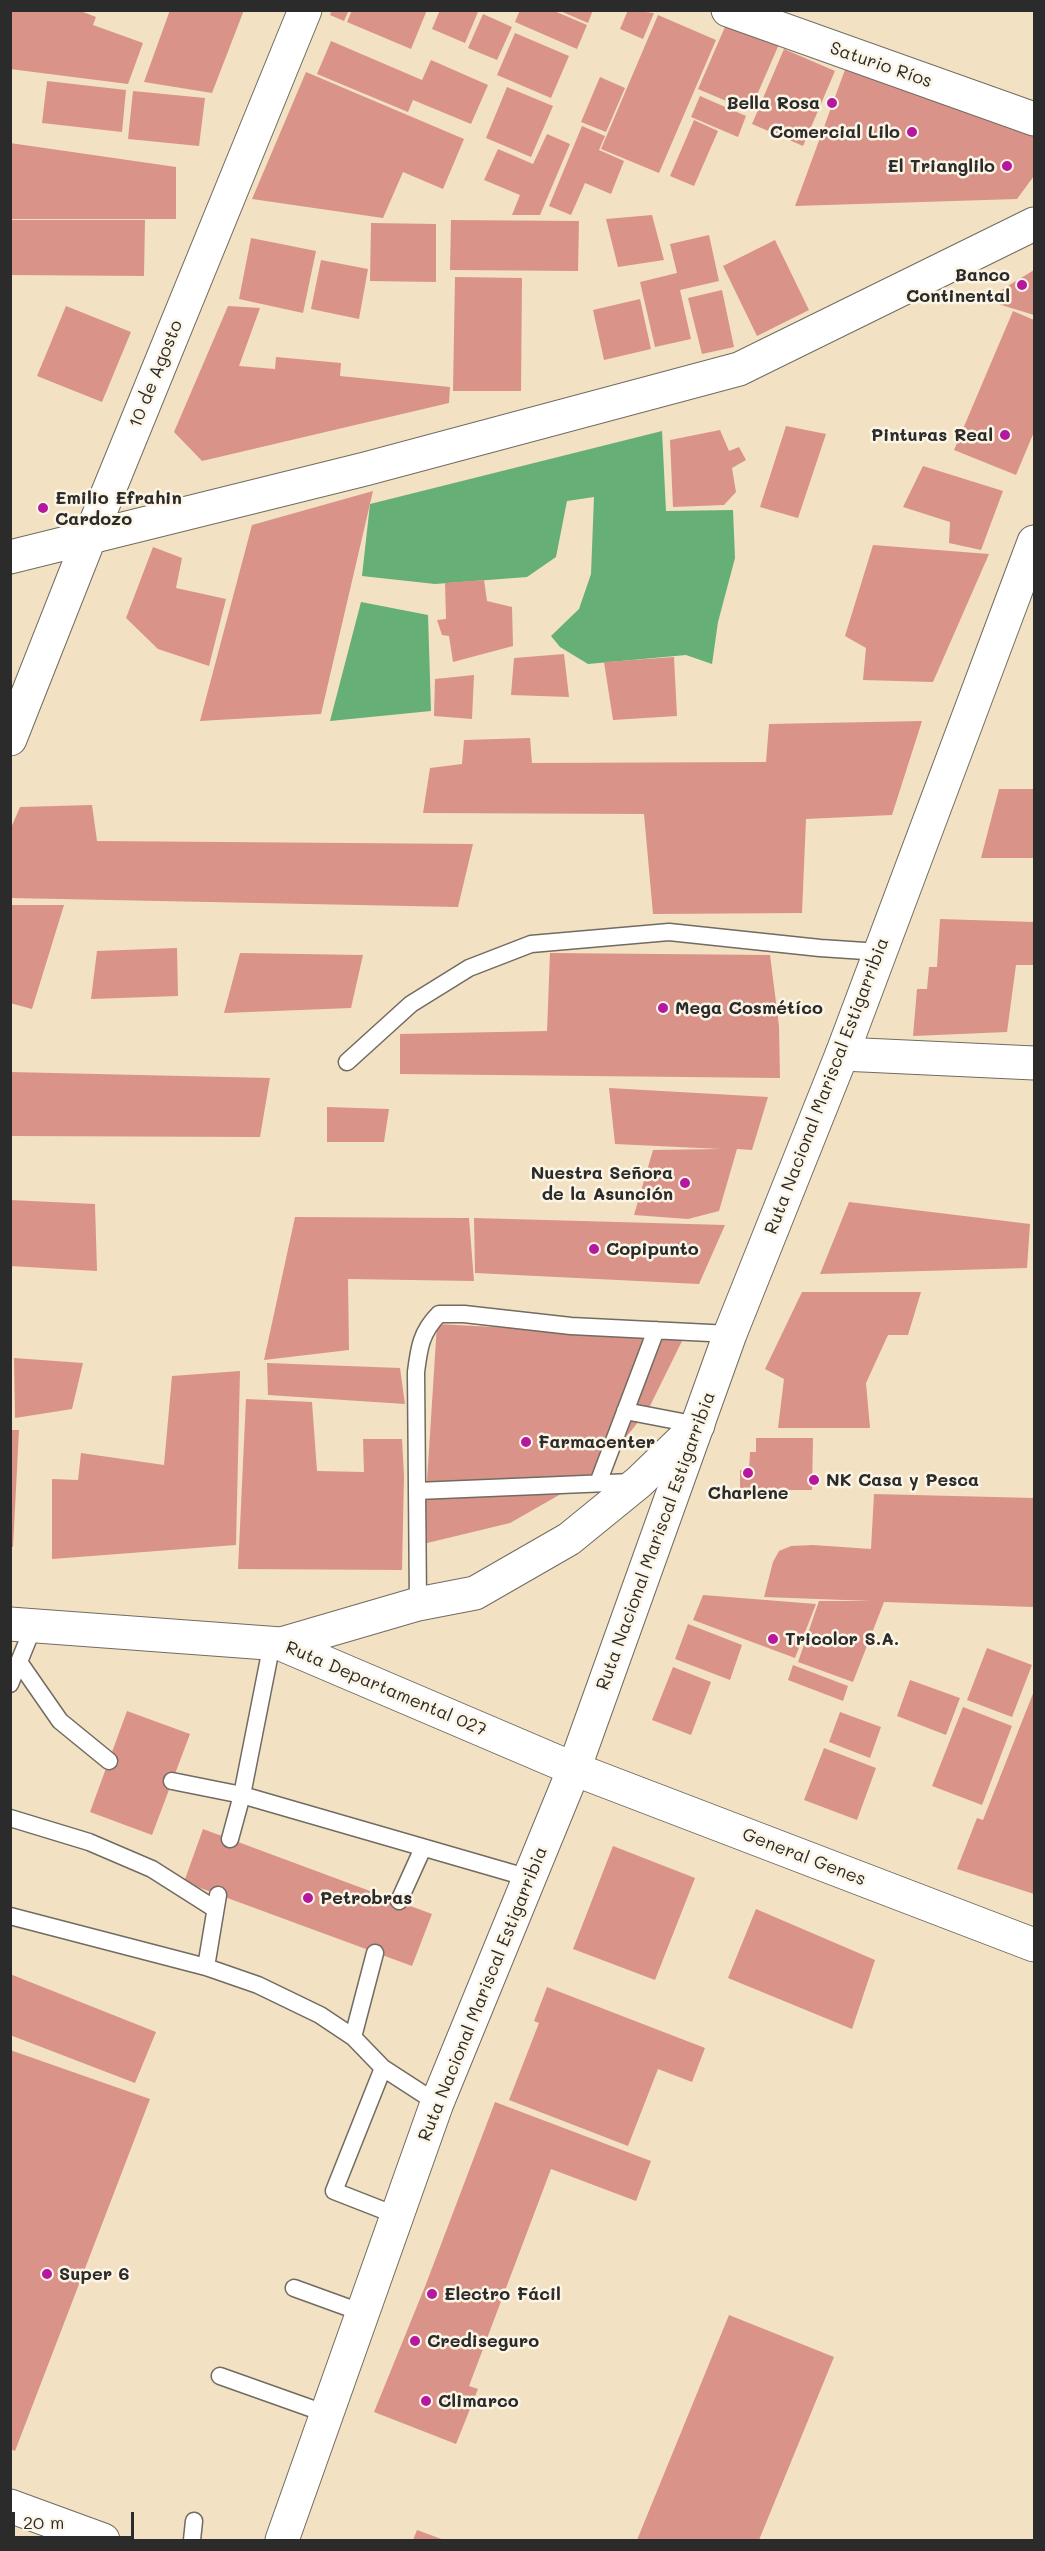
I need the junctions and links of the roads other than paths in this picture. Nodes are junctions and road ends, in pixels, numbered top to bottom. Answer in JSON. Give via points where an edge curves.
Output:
{"nodes":[{"id":1,"x":305,"y":10,"type":"edge"},
{"id":2,"x":728,"y":10,"type":"edge"},
{"id":3,"x":1035,"y":119,"type":"edge"},
{"id":4,"x":1035,"y":224,"type":"edge"},
{"id":5,"x":89,"y":539,"type":"junction"},
{"id":6,"x":1035,"y":542,"type":"edge"},
{"id":7,"x":10,"y":557,"type":"edge"},
{"id":8,"x":10,"y":739,"type":"edge"},
{"id":9,"x":879,"y":952,"type":"junction"},
{"id":10,"x":842,"y":1054,"type":"junction"},
{"id":11,"x":347,"y":1062,"type":"dead end"},
{"id":12,"x":1035,"y":1063,"type":"edge"},
{"id":13,"x":656,"y":1330,"type":"junction"},
{"id":14,"x":730,"y":1334,"type":"junction"},
{"id":15,"x":626,"y":1411,"type":"junction"},
{"id":16,"x":698,"y":1425,"type":"junction"},
{"id":17,"x":639,"y":1482,"type":"junction"},
{"id":18,"x":598,"y":1483,"type":"junction"},
{"id":19,"x":417,"y":1491,"type":"junction"},
{"id":20,"x":418,"y":1604,"type":"junction"},
{"id":21,"x":22,"y":1625,"type":"edge"},
{"id":22,"x":276,"y":1644,"type":"junction"},
{"id":23,"x":20,"y":1662,"type":"junction"},
{"id":24,"x":10,"y":1684,"type":"edge"},
{"id":25,"x":109,"y":1761,"type":"dead end"},
{"id":26,"x":574,"y":1768,"type":"junction"},
{"id":27,"x":172,"y":1781,"type":"dead end"},
{"id":28,"x":242,"y":1795,"type":"junction"},
{"id":29,"x":10,"y":1818,"type":"edge"},
{"id":30,"x":231,"y":1839,"type":"dead end"},
{"id":31,"x":423,"y":1848,"type":"junction"},
{"id":32,"x":529,"y":1878,"type":"junction"},
{"id":33,"x":399,"y":1901,"type":"dead end"},
{"id":34,"x":10,"y":1916,"type":"edge"},
{"id":35,"x":1035,"y":1945,"type":"edge"},
{"id":36,"x":375,"y":1953,"type":"dead end"},
{"id":37,"x":206,"y":1967,"type":"junction"},
{"id":38,"x":353,"y":2037,"type":"junction"},
{"id":39,"x":383,"y":2068,"type":"junction"},
{"id":40,"x":437,"y":2103,"type":"junction"},
{"id":41,"x":398,"y":2216,"type":"junction"},
{"id":42,"x":294,"y":2288,"type":"dead end"},
{"id":43,"x":363,"y":2313,"type":"junction"},
{"id":44,"x":220,"y":2376,"type":"dead end"},
{"id":45,"x":327,"y":2414,"type":"junction"},
{"id":46,"x":10,"y":2506,"type":"edge"},
{"id":47,"x":194,"y":2521,"type":"dead end"},
{"id":48,"x":103,"y":2541,"type":"edge"},
{"id":49,"x":192,"y":2541,"type":"edge"},
{"id":50,"x":282,"y":2541,"type":"edge"}],
"edges":[{"from":1,"to":5,"type":"main road","name":"10 de Agosto"},
{"from":2,"to":3,"type":"main road","name":"Saturio Ríos"},
{"from":4,"to":5,"type":"main road","via":[[739,369]]},
{"from":5,"to":7,"type":"main road"},
{"from":5,"to":8,"type":"main road","name":"10 de Agosto"},
{"from":6,"to":9,"type":"main road","name":"Ruta Nacional Mariscal Estigarribia"},
{"from":9,"to":10,"type":"main road","name":"Ruta Nacional Mariscal Estigarribia"},
{"from":9,"to":11,"type":"lane","via":[[669,932],[531,944],[469,968],[411,1004]]},
{"from":10,"to":12,"type":"main road"},
{"from":10,"to":14,"type":"main road","name":"Ruta Nacional Mariscal Estigarribia"},
{"from":13,"to":14,"type":"lane"},
{"from":13,"to":15,"type":"lane"},
{"from":13,"to":19,"type":"lane","via":[[439,1314],[420,1341],[416,1372]]},
{"from":14,"to":16,"type":"main road","name":"Ruta Nacional Mariscal Estigarribia"},
{"from":15,"to":16,"type":"lane"},
{"from":15,"to":18,"type":"lane"},
{"from":16,"to":17,"type":"main road"},
{"from":16,"to":26,"type":"main road","name":"Ruta Nacional Mariscal Estigarribia"},
{"from":17,"to":18,"type":"lane"},
{"from":17,"to":20,"type":"main road","via":[[569,1539],[476,1593]]},
{"from":18,"to":19,"type":"lane"},
{"from":19,"to":20,"type":"lane"},
{"from":20,"to":22,"type":"main road"},
{"from":21,"to":22,"type":"main road","name":"Ruta Departamental 027"},
{"from":21,"to":23,"type":"lane"},
{"from":22,"to":26,"type":"main road","name":"Ruta Departamental 027"},
{"from":22,"to":28,"type":"lane"},
{"from":23,"to":24,"type":"lane"},
{"from":23,"to":25,"type":"lane","via":[[60,1721]]},
{"from":26,"to":32,"type":"main road","name":"Ruta Nacional Mariscal Estigarribia"},
{"from":26,"to":35,"type":"main road","name":"General Genes"},
{"from":27,"to":28,"type":"lane"},
{"from":28,"to":30,"type":"lane"},
{"from":28,"to":31,"type":"lane"},
{"from":29,"to":37,"type":"lane","via":[[89,1842],[216,1902]]},
{"from":31,"to":32,"type":"lane"},
{"from":31,"to":33,"type":"lane"},
{"from":32,"to":40,"type":"main road","name":"Ruta Nacional Mariscal Estigarribia"},
{"from":34,"to":37,"type":"lane"},
{"from":36,"to":38,"type":"lane"},
{"from":37,"to":38,"type":"lane","via":[[258,1985],[320,2015]]},
{"from":38,"to":39,"type":"lane"},
{"from":39,"to":40,"type":"lane"},
{"from":39,"to":41,"type":"lane","via":[[334,2192]]},
{"from":40,"to":41,"type":"main road","name":"Ruta Nacional Mariscal Estigarribia"},
{"from":41,"to":43,"type":"main road","name":"Ruta Nacional Mariscal Estigarribia"},
{"from":42,"to":43,"type":"lane"},
{"from":43,"to":45,"type":"main road","name":"Ruta Nacional Mariscal Estigarribia"},
{"from":44,"to":45,"type":"lane"},
{"from":45,"to":50,"type":"main road","name":"Ruta Nacional Mariscal Estigarribia"},
{"from":46,"to":48,"type":"main road"},
{"from":47,"to":49,"type":"lane"}]}
